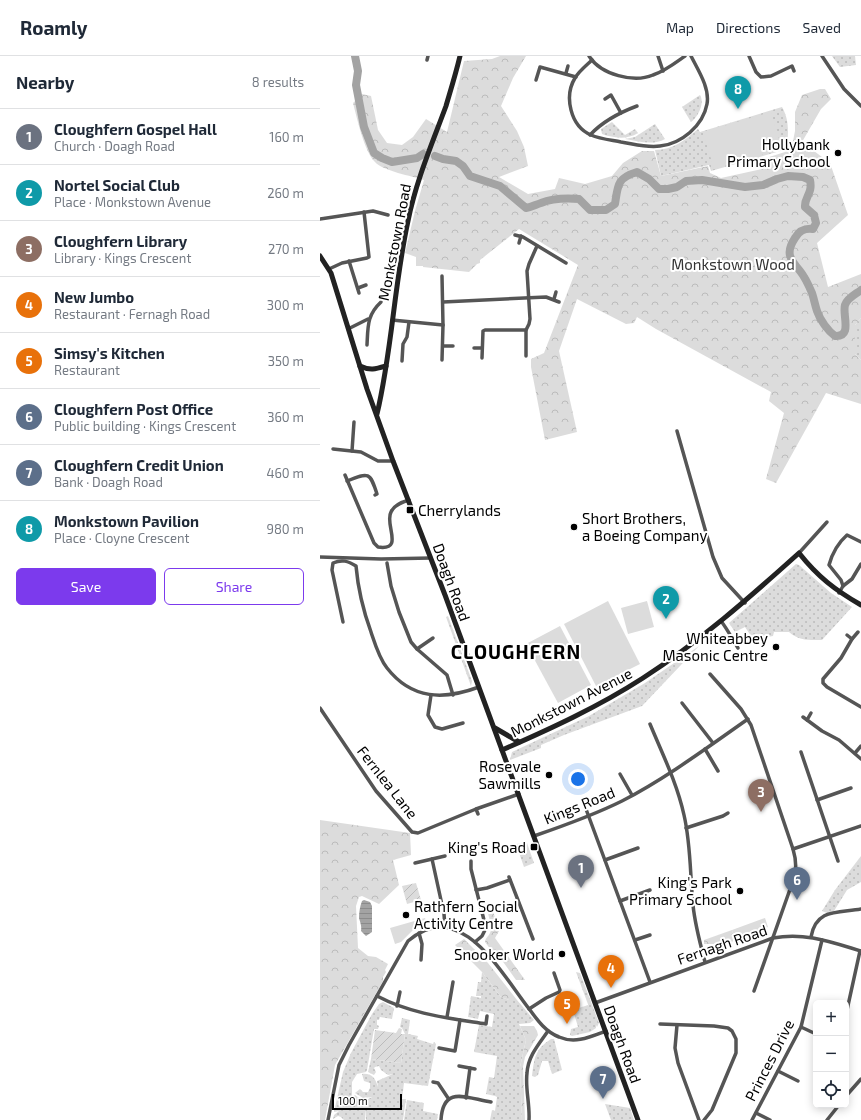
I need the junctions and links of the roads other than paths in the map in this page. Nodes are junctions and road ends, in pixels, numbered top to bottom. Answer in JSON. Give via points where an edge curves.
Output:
{"nodes":[{"id":1,"x":460,"y":56,"type":"edge"},
{"id":2,"x":658,"y":56,"type":"edge"},
{"id":3,"x":685,"y":56,"type":"edge"},
{"id":4,"x":691,"y":56,"type":"edge"},
{"id":5,"x":749,"y":56,"type":"edge"},
{"id":6,"x":822,"y":56,"type":"edge"},
{"id":7,"x":591,"y":58,"type":"edge"},
{"id":8,"x":568,"y":66,"type":"dead end"},
{"id":9,"x":664,"y":71,"type":"junction"},
{"id":10,"x":794,"y":71,"type":"dead end"},
{"id":11,"x":566,"y":73,"type":"junction"},
{"id":12,"x":576,"y":76,"type":"junction"},
{"id":13,"x":536,"y":80,"type":"dead end"},
{"id":14,"x":604,"y":99,"type":"dead end"},
{"id":15,"x":637,"y":106,"type":"dead end"},
{"id":16,"x":861,"y":106,"type":"edge"},
{"id":17,"x":621,"y":113,"type":"junction"},
{"id":18,"x":590,"y":135,"type":"junction"},
{"id":19,"x":364,"y":212,"type":"junction"},
{"id":20,"x":388,"y":215,"type":"dead end"},
{"id":21,"x":320,"y":219,"type":"edge"},
{"id":22,"x":515,"y":235,"type":"dead end"},
{"id":23,"x":521,"y":236,"type":"junction"},
{"id":24,"x":519,"y":243,"type":"dead end"},
{"id":25,"x":537,"y":246,"type":"junction"},
{"id":26,"x":320,"y":256,"type":"edge"},
{"id":27,"x":349,"y":261,"type":"junction"},
{"id":28,"x":566,"y":263,"type":"dead end"},
{"id":29,"x":329,"y":268,"type":"junction"},
{"id":30,"x":442,"y":276,"type":"dead end"},
{"id":31,"x":366,"y":285,"type":"dead end"},
{"id":32,"x":358,"y":288,"type":"junction"},
{"id":33,"x":556,"y":292,"type":"dead end"},
{"id":34,"x":359,"y":293,"type":"dead end"},
{"id":35,"x":528,"y":297,"type":"junction"},
{"id":36,"x":554,"y":299,"type":"junction"},
{"id":37,"x":381,"y":302,"type":"dead end"},
{"id":38,"x":443,"y":302,"type":"junction"},
{"id":39,"x":559,"y":302,"type":"dead end"},
{"id":40,"x":368,"y":319,"type":"junction"},
{"id":41,"x":392,"y":320,"type":"junction"},
{"id":42,"x":409,"y":322,"type":"junction"},
{"id":43,"x":443,"y":325,"type":"junction"},
{"id":44,"x":348,"y":329,"type":"junction"},
{"id":45,"x":526,"y":330,"type":"junction"},
{"id":46,"x":368,"y":345,"type":"dead end"},
{"id":47,"x":443,"y":346,"type":"junction"},
{"id":48,"x":453,"y":346,"type":"dead end"},
{"id":49,"x":474,"y":348,"type":"dead end"},
{"id":50,"x":482,"y":348,"type":"junction"},
{"id":51,"x":402,"y":355,"type":"junction"},
{"id":52,"x":408,"y":355,"type":"dead end"},
{"id":53,"x":526,"y":356,"type":"dead end"},
{"id":54,"x":482,"y":358,"type":"dead end"},
{"id":55,"x":442,"y":360,"type":"dead end"},
{"id":56,"x":402,"y":361,"type":"dead end"},
{"id":57,"x":360,"y":366,"type":"junction"},
{"id":58,"x":386,"y":366,"type":"junction"},
{"id":59,"x":377,"y":415,"type":"junction"},
{"id":60,"x":354,"y":422,"type":"dead end"},
{"id":61,"x":677,"y":431,"type":"dead end"},
{"id":62,"x":333,"y":449,"type":"dead end"},
{"id":63,"x":352,"y":451,"type":"junction"},
{"id":64,"x":393,"y":461,"type":"junction"},
{"id":65,"x":345,"y":475,"type":"dead end"},
{"id":66,"x":347,"y":481,"type":"junction"},
{"id":67,"x":375,"y":495,"type":"dead end"},
{"id":68,"x":409,"y":500,"type":"junction"},
{"id":69,"x":827,"y":522,"type":"dead end"},
{"id":70,"x":861,"y":542,"type":"edge"},
{"id":71,"x":799,"y":553,"type":"junction"},
{"id":72,"x":320,"y":557,"type":"edge"},
{"id":73,"x":431,"y":558,"type":"junction"},
{"id":74,"x":387,"y":563,"type":"dead end"},
{"id":75,"x":861,"y":564,"type":"edge"},
{"id":76,"x":843,"y":586,"type":"junction"},
{"id":77,"x":839,"y":593,"type":"junction"},
{"id":78,"x":745,"y":602,"type":"junction"},
{"id":79,"x":861,"y":605,"type":"edge"},
{"id":80,"x":721,"y":621,"type":"junction"},
{"id":81,"x":343,"y":622,"type":"dead end"},
{"id":82,"x":858,"y":632,"type":"dead end"},
{"id":83,"x":846,"y":635,"type":"dead end"},
{"id":84,"x":433,"y":638,"type":"dead end"},
{"id":85,"x":852,"y":639,"type":"junction"},
{"id":86,"x":738,"y":648,"type":"dead end"},
{"id":87,"x":417,"y":649,"type":"junction"},
{"id":88,"x":710,"y":674,"type":"dead end"},
{"id":89,"x":479,"y":687,"type":"junction"},
{"id":90,"x":431,"y":695,"type":"junction"},
{"id":91,"x":453,"y":695,"type":"junction"},
{"id":92,"x":682,"y":703,"type":"dead end"},
{"id":93,"x":861,"y":707,"type":"edge"},
{"id":94,"x":320,"y":708,"type":"edge"},
{"id":95,"x":811,"y":713,"type":"dead end"},
{"id":96,"x":803,"y":717,"type":"dead end"},
{"id":97,"x":748,"y":719,"type":"junction"},
{"id":98,"x":807,"y":720,"type":"junction"},
{"id":99,"x":463,"y":723,"type":"dead end"},
{"id":100,"x":650,"y":724,"type":"dead end"},
{"id":101,"x":494,"y":727,"type":"junction"},
{"id":102,"x":518,"y":742,"type":"junction"},
{"id":103,"x":713,"y":743,"type":"junction"},
{"id":104,"x":861,"y":746,"type":"edge"},
{"id":105,"x":705,"y":748,"type":"junction"},
{"id":106,"x":502,"y":750,"type":"junction"},
{"id":107,"x":801,"y":752,"type":"dead end"},
{"id":108,"x":855,"y":753,"type":"junction"},
{"id":109,"x":861,"y":759,"type":"edge"},
{"id":110,"x":718,"y":771,"type":"dead end"},
{"id":111,"x":670,"y":772,"type":"junction"},
{"id":112,"x":620,"y":774,"type":"dead end"},
{"id":113,"x":851,"y":788,"type":"dead end"},
{"id":114,"x":519,"y":794,"type":"junction"},
{"id":115,"x":632,"y":795,"type":"junction"},
{"id":116,"x":817,"y":800,"type":"junction"},
{"id":117,"x":583,"y":801,"type":"dead end"},
{"id":118,"x":476,"y":810,"type":"junction"},
{"id":119,"x":728,"y":813,"type":"dead end"},
{"id":120,"x":478,"y":814,"type":"dead end"},
{"id":121,"x":588,"y":816,"type":"junction"},
{"id":122,"x":861,"y":826,"type":"edge"},
{"id":123,"x":686,"y":828,"type":"junction"},
{"id":124,"x":534,"y":836,"type":"junction"},
{"id":125,"x":830,"y":837,"type":"junction"},
{"id":126,"x":638,"y":848,"type":"dead end"},
{"id":127,"x":793,"y":849,"type":"junction"},
{"id":128,"x":445,"y":856,"type":"dead end"},
{"id":129,"x":432,"y":859,"type":"junction"},
{"id":130,"x":605,"y":860,"type":"junction"},
{"id":131,"x":471,"y":861,"type":"dead end"},
{"id":132,"x":838,"y":861,"type":"dead end"},
{"id":133,"x":415,"y":863,"type":"dead end"},
{"id":134,"x":476,"y":890,"type":"junction"},
{"id":135,"x":650,"y":890,"type":"dead end"},
{"id":136,"x":620,"y":901,"type":"junction"},
{"id":137,"x":861,"y":909,"type":"edge"},
{"id":138,"x":445,"y":928,"type":"junction"},
{"id":139,"x":419,"y":933,"type":"junction"},
{"id":140,"x":650,"y":935,"type":"dead end"},
{"id":141,"x":811,"y":937,"type":"junction"},
{"id":142,"x":773,"y":938,"type":"junction"},
{"id":143,"x":533,"y":939,"type":"dead end"},
{"id":144,"x":635,"y":940,"type":"junction"},
{"id":145,"x":822,"y":940,"type":"junction"},
{"id":146,"x":475,"y":942,"type":"junction"},
{"id":147,"x":861,"y":951,"type":"edge"},
{"id":148,"x":421,"y":960,"type":"dead end"},
{"id":149,"x":705,"y":962,"type":"junction"},
{"id":150,"x":554,"y":973,"type":"dead end"},
{"id":151,"x":453,"y":982,"type":"dead end"},
{"id":152,"x":650,"y":982,"type":"junction"},
{"id":153,"x":754,"y":991,"type":"dead end"},
{"id":154,"x":400,"y":992,"type":"dead end"},
{"id":155,"x":377,"y":996,"type":"junction"},
{"id":156,"x":595,"y":1002,"type":"junction"},
{"id":157,"x":849,"y":1002,"type":"edge"},
{"id":158,"x":397,"y":1006,"type":"junction"},
{"id":159,"x":529,"y":1009,"type":"junction"},
{"id":160,"x":487,"y":1016,"type":"dead end"},
{"id":161,"x":447,"y":1017,"type":"junction"},
{"id":162,"x":460,"y":1020,"type":"junction"},
{"id":163,"x":660,"y":1024,"type":"dead end"},
{"id":164,"x":677,"y":1025,"type":"junction"},
{"id":165,"x":801,"y":1027,"type":"junction"},
{"id":166,"x":548,"y":1031,"type":"junction"},
{"id":167,"x":606,"y":1031,"type":"junction"},
{"id":168,"x":813,"y":1033,"type":"edge"},
{"id":169,"x":439,"y":1048,"type":"dead end"},
{"id":170,"x":459,"y":1066,"type":"dead end"},
{"id":171,"x":778,"y":1072,"type":"junction"},
{"id":172,"x":861,"y":1079,"type":"edge"},
{"id":173,"x":798,"y":1081,"type":"dead end"},
{"id":174,"x":433,"y":1082,"type":"dead end"},
{"id":175,"x":849,"y":1093,"type":"edge"},
{"id":176,"x":448,"y":1098,"type":"junction"},
{"id":177,"x":466,"y":1098,"type":"junction"},
{"id":178,"x":491,"y":1102,"type":"dead end"},
{"id":179,"x":837,"y":1108,"type":"edge"},
{"id":180,"x":756,"y":1113,"type":"junction"},
{"id":181,"x":328,"y":1120,"type":"edge"},
{"id":182,"x":441,"y":1120,"type":"edge"},
{"id":183,"x":529,"y":1120,"type":"edge"},
{"id":184,"x":638,"y":1120,"type":"edge"},
{"id":185,"x":699,"y":1120,"type":"edge"},
{"id":186,"x":704,"y":1120,"type":"edge"},
{"id":187,"x":752,"y":1120,"type":"edge"},
{"id":188,"x":770,"y":1120,"type":"edge"},
{"id":189,"x":827,"y":1120,"type":"edge"}],
"edges":[{"from":1,"to":41,"type":"main road","name":"Monkstown Road","via":[[412,203]]},
{"from":2,"to":9,"type":"street"},
{"from":3,"to":9,"type":"street"},
{"from":4,"to":18,"type":"street","via":[[706,90],[707,104],[702,119],[694,130],[669,145],[659,146],[602,139]]},
{"from":5,"to":10,"type":"street","via":[[761,77],[771,76],[792,66]]},
{"from":6,"to":16,"type":"street","via":[[844,90]]},
{"from":7,"to":9,"type":"street","via":[[609,72],[622,77],[651,76]]},
{"from":7,"to":12,"type":"street"},
{"from":8,"to":11,"type":"street"},
{"from":11,"to":12,"type":"street"},
{"from":11,"to":13,"type":"street","via":[[540,67]]},
{"from":12,"to":18,"type":"street","via":[[570,91],[570,107],[575,120]]},
{"from":14,"to":17,"type":"street","via":[[611,95]]},
{"from":15,"to":17,"type":"street"},
{"from":17,"to":18,"type":"street","via":[[596,128]]},
{"from":19,"to":20,"type":"street","via":[[373,211]]},
{"from":19,"to":21,"type":"street"},
{"from":19,"to":27,"type":"street","via":[[370,255],[367,258]]},
{"from":22,"to":23,"type":"street"},
{"from":23,"to":24,"type":"street"},
{"from":23,"to":25,"type":"street"},
{"from":25,"to":28,"type":"street"},
{"from":25,"to":35,"type":"street","via":[[527,272]]},
{"from":26,"to":29,"type":"main road","name":"Doagh Road"},
{"from":27,"to":29,"type":"street"},
{"from":27,"to":32,"type":"street"},
{"from":29,"to":44,"type":"main road","name":"Doagh Road"},
{"from":30,"to":38,"type":"street"},
{"from":31,"to":32,"type":"street"},
{"from":32,"to":34,"type":"street"},
{"from":33,"to":36,"type":"street"},
{"from":35,"to":36,"type":"street"},
{"from":35,"to":38,"type":"street"},
{"from":35,"to":45,"type":"street","via":[[530,319]]},
{"from":36,"to":39,"type":"street"},
{"from":37,"to":40,"type":"street"},
{"from":38,"to":43,"type":"street"},
{"from":40,"to":44,"type":"street"},
{"from":40,"to":46,"type":"street"},
{"from":41,"to":42,"type":"street"},
{"from":41,"to":58,"type":"main road","name":"Monkstown Road"},
{"from":42,"to":43,"type":"street"},
{"from":42,"to":51,"type":"street"},
{"from":43,"to":47,"type":"street"},
{"from":44,"to":57,"type":"main road","name":"Doagh Road"},
{"from":45,"to":50,"type":"street","via":[[485,330],[482,333]]},
{"from":45,"to":53,"type":"street"},
{"from":47,"to":48,"type":"street"},
{"from":47,"to":55,"type":"street"},
{"from":49,"to":50,"type":"street"},
{"from":50,"to":54,"type":"street"},
{"from":51,"to":52,"type":"street"},
{"from":51,"to":56,"type":"street"},
{"from":57,"to":58,"type":"main road","via":[[370,370]]},
{"from":57,"to":59,"type":"main road","name":"Doagh Road"},
{"from":58,"to":59,"type":"main road","name":"Monkstown Road"},
{"from":59,"to":64,"type":"main road","name":"Doagh Road"},
{"from":60,"to":63,"type":"street"},
{"from":61,"to":78,"type":"street","via":[[722,578]]},
{"from":62,"to":63,"type":"street"},
{"from":63,"to":64,"type":"street","via":[[361,452],[378,461]]},
{"from":64,"to":68,"type":"main road","name":"Doagh Road"},
{"from":65,"to":66,"type":"street"},
{"from":66,"to":67,"type":"street","via":[[362,475],[368,476],[372,480],[377,494]]},
{"from":66,"to":68,"type":"street","via":[[378,547],[390,545],[393,537],[389,525],[390,513],[396,506]]},
{"from":68,"to":73,"type":"main road","name":"Doagh Road"},
{"from":69,"to":71,"type":"street"},
{"from":70,"to":76,"type":"street","via":[[847,535],[841,540],[832,557],[829,565]]},
{"from":71,"to":77,"type":"main road","via":[[822,579]]},
{"from":71,"to":78,"type":"main road","name":"Monkstown Avenue"},
{"from":72,"to":73,"type":"street"},
{"from":73,"to":89,"type":"main road","name":"Doagh Road"},
{"from":74,"to":87,"type":"street","via":[[399,612],[411,642]]},
{"from":75,"to":76,"type":"street","via":[[852,579]]},
{"from":76,"to":77,"type":"street"},
{"from":77,"to":79,"type":"main road"},
{"from":78,"to":80,"type":"main road","name":"Monkstown Avenue"},
{"from":80,"to":86,"type":"street"},
{"from":80,"to":102,"type":"main road","name":"Monkstown Avenue","via":[[643,679],[604,702]]},
{"from":81,"to":90,"type":"street","via":[[332,570],[333,563],[339,560],[349,561],[356,566],[363,610],[386,667],[398,680],[414,690]]},
{"from":82,"to":85,"type":"street"},
{"from":83,"to":85,"type":"street"},
{"from":84,"to":87,"type":"street"},
{"from":85,"to":93,"type":"street","via":[[841,658],[823,679],[823,683],[827,688]]},
{"from":87,"to":91,"type":"street","via":[[447,675]]},
{"from":88,"to":97,"type":"street"},
{"from":89,"to":91,"type":"street"},
{"from":89,"to":101,"type":"main road","name":"Doagh Road"},
{"from":90,"to":91,"type":"street"},
{"from":90,"to":99,"type":"street","via":[[428,715],[435,728],[442,729]]},
{"from":92,"to":103,"type":"street"},
{"from":94,"to":118,"type":"street","name":"Fernlea Lane","via":[[376,791],[412,832],[418,833]]},
{"from":95,"to":98,"type":"street"},
{"from":96,"to":98,"type":"street"},
{"from":97,"to":103,"type":"street","name":"Kings Road"},
{"from":97,"to":127,"type":"street"},
{"from":98,"to":108,"type":"street"},
{"from":100,"to":111,"type":"street"},
{"from":101,"to":102,"type":"main road"},
{"from":101,"to":106,"type":"main road","name":"Doagh Road"},
{"from":102,"to":106,"type":"main road","name":"Monkstown Avenue"},
{"from":103,"to":105,"type":"street","name":"Kings Road"},
{"from":104,"to":108,"type":"street"},
{"from":105,"to":110,"type":"street"},
{"from":105,"to":111,"type":"street","name":"Kings Road"},
{"from":106,"to":114,"type":"main road","name":"Doagh Road"},
{"from":107,"to":116,"type":"street"},
{"from":108,"to":109,"type":"street"},
{"from":111,"to":115,"type":"street","name":"Kings Road"},
{"from":111,"to":123,"type":"street","via":[[678,792]]},
{"from":112,"to":115,"type":"street","name":"Kings Road"},
{"from":113,"to":116,"type":"street"},
{"from":114,"to":118,"type":"street"},
{"from":114,"to":124,"type":"main road","name":"Doagh Road"},
{"from":115,"to":121,"type":"street","name":"Kings Road"},
{"from":116,"to":125,"type":"street"},
{"from":117,"to":121,"type":"street"},
{"from":118,"to":120,"type":"street"},
{"from":119,"to":123,"type":"street"},
{"from":121,"to":124,"type":"street","name":"Kings Road"},
{"from":121,"to":130,"type":"street"},
{"from":122,"to":125,"type":"street"},
{"from":123,"to":149,"type":"street","via":[[690,847],[694,910]]},
{"from":124,"to":156,"type":"main road","name":"Doagh Road"},
{"from":125,"to":127,"type":"street"},
{"from":125,"to":132,"type":"street"},
{"from":126,"to":130,"type":"street"},
{"from":127,"to":142,"type":"street","via":[[796,872]]},
{"from":128,"to":129,"type":"street"},
{"from":129,"to":133,"type":"street"},
{"from":129,"to":138,"type":"street"},
{"from":130,"to":136,"type":"street"},
{"from":131,"to":134,"type":"street"},
{"from":134,"to":143,"type":"street","via":[[509,879]]},
{"from":134,"to":146,"type":"street","via":[[486,928]]},
{"from":135,"to":136,"type":"street"},
{"from":136,"to":144,"type":"street"},
{"from":137,"to":141,"type":"street","via":[[824,915],[814,926]]},
{"from":138,"to":139,"type":"street","via":[[434,927]]},
{"from":138,"to":146,"type":"street","via":[[461,932]]},
{"from":139,"to":148,"type":"street","via":[[422,944]]},
{"from":139,"to":155,"type":"street","via":[[408,941]]},
{"from":140,"to":144,"type":"street"},
{"from":141,"to":142,"type":"street","name":"Fernagh Road","via":[[798,935]]},
{"from":141,"to":145,"type":"street","name":"Fernagh Road"},
{"from":142,"to":149,"type":"street","name":"Fernagh Road"},
{"from":142,"to":153,"type":"street"},
{"from":144,"to":152,"type":"street"},
{"from":145,"to":147,"type":"street","name":"Fernagh Road"},
{"from":145,"to":165,"type":"street","name":"Princes Drive"},
{"from":146,"to":159,"type":"street","via":[[498,967]]},
{"from":147,"to":157,"type":"street"},
{"from":149,"to":152,"type":"street","name":"Fernagh Road"},
{"from":150,"to":159,"type":"street","via":[[559,992]]},
{"from":151,"to":161,"type":"street"},
{"from":152,"to":156,"type":"street","name":"Fernagh Road"},
{"from":154,"to":158,"type":"street"},
{"from":155,"to":158,"type":"street"},
{"from":155,"to":181,"type":"street","via":[[340,1065]]},
{"from":156,"to":167,"type":"main road","name":"Doagh Road"},
{"from":158,"to":161,"type":"street"},
{"from":159,"to":166,"type":"street"},
{"from":160,"to":162,"type":"street","via":[[486,1024]]},
{"from":161,"to":162,"type":"street"},
{"from":162,"to":169,"type":"street","via":[[455,1051]]},
{"from":163,"to":164,"type":"street"},
{"from":164,"to":185,"type":"street","via":[[675,1048],[678,1063]]},
{"from":164,"to":186,"type":"street","via":[[728,1028],[736,1039],[736,1054],[712,1110]]},
{"from":165,"to":168,"type":"street"},
{"from":165,"to":171,"type":"street","name":"Princes Drive"},
{"from":166,"to":167,"type":"street","via":[[559,1038],[574,1040],[583,1040]]},
{"from":166,"to":183,"type":"street","via":[[534,1050],[527,1073]]},
{"from":167,"to":184,"type":"main road","name":"Doagh Road"},
{"from":170,"to":177,"type":"street","via":[[472,1069]]},
{"from":171,"to":173,"type":"street"},
{"from":171,"to":180,"type":"street","name":"Princes Drive"},
{"from":172,"to":175,"type":"street"},
{"from":174,"to":176,"type":"street","via":[[438,1083]]},
{"from":176,"to":177,"type":"street"},
{"from":176,"to":182,"type":"street","via":[[443,1105]]},
{"from":177,"to":178,"type":"street"},
{"from":179,"to":189,"type":"street"},
{"from":180,"to":187,"type":"street","name":"Princes Drive"},
{"from":180,"to":188,"type":"street"}]}
